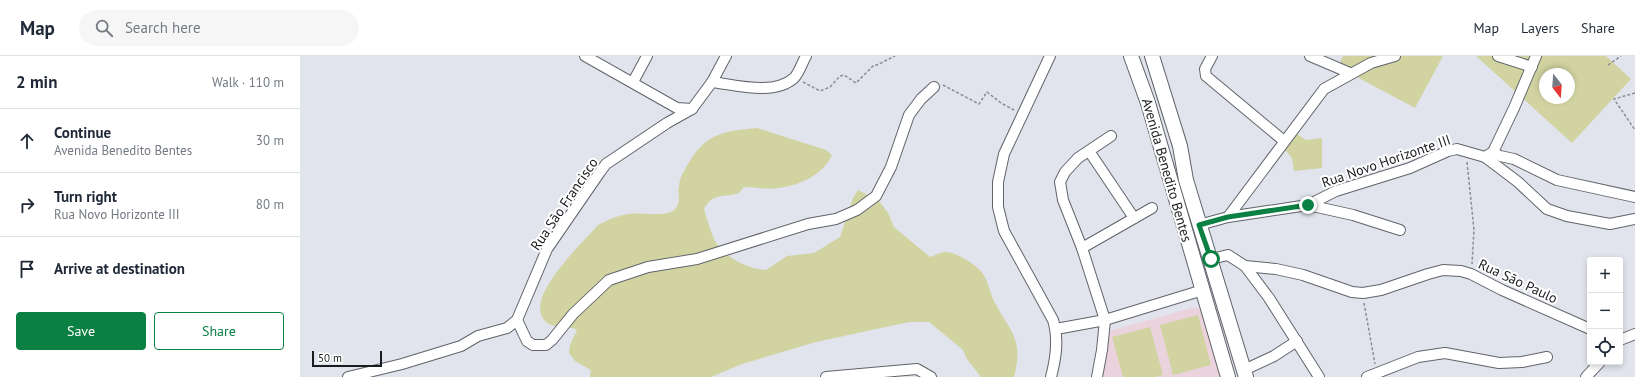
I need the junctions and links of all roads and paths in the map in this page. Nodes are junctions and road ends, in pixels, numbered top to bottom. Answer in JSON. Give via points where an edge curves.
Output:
{"nodes":[{"id":1,"x":585,"y":56,"type":"edge"},
{"id":2,"x":647,"y":56,"type":"edge"},
{"id":3,"x":726,"y":56,"type":"edge"},
{"id":4,"x":806,"y":56,"type":"edge"},
{"id":5,"x":895,"y":56,"type":"edge"},
{"id":6,"x":1050,"y":56,"type":"edge"},
{"id":7,"x":1132,"y":56,"type":"edge"},
{"id":8,"x":1152,"y":56,"type":"edge"},
{"id":9,"x":1212,"y":56,"type":"edge"},
{"id":10,"x":1310,"y":56,"type":"edge"},
{"id":11,"x":1394,"y":56,"type":"edge"},
{"id":12,"x":1498,"y":56,"type":"edge"},
{"id":13,"x":1536,"y":56,"type":"edge"},
{"id":14,"x":1621,"y":56,"type":"edge"},
{"id":15,"x":1608,"y":66,"type":"dead end"},
{"id":16,"x":1532,"y":67,"type":"junction"},
{"id":17,"x":1350,"y":73,"type":"junction"},
{"id":18,"x":795,"y":77,"type":"junction"},
{"id":19,"x":633,"y":82,"type":"junction"},
{"id":20,"x":712,"y":82,"type":"junction"},
{"id":21,"x":934,"y":87,"type":"joint"},
{"id":22,"x":1635,"y":93,"type":"edge"},
{"id":23,"x":692,"y":109,"type":"junction"},
{"id":24,"x":1023,"y":114,"type":"junction"},
{"id":25,"x":1635,"y":130,"type":"edge"},
{"id":26,"x":1111,"y":136,"type":"dead end"},
{"id":27,"x":1284,"y":141,"type":"junction"},
{"id":28,"x":1465,"y":150,"type":"junction"},
{"id":29,"x":1089,"y":151,"type":"junction"},
{"id":30,"x":1489,"y":155,"type":"junction"},
{"id":31,"x":1186,"y":180,"type":"junction"},
{"id":32,"x":1170,"y":185,"type":"junction"},
{"id":33,"x":1635,"y":197,"type":"edge"},
{"id":34,"x":1308,"y":205,"type":"junction"},
{"id":35,"x":1152,"y":208,"type":"dead end"},
{"id":36,"x":1228,"y":217,"type":"junction"},
{"id":37,"x":1134,"y":218,"type":"junction"},
{"id":38,"x":1635,"y":219,"type":"edge"},
{"id":39,"x":1199,"y":225,"type":"junction"},
{"id":40,"x":1400,"y":230,"type":"dead end"},
{"id":41,"x":1082,"y":248,"type":"junction"},
{"id":42,"x":1211,"y":259,"type":"junction"},
{"id":43,"x":1245,"y":266,"type":"junction"},
{"id":44,"x":1471,"y":274,"type":"junction"},
{"id":45,"x":1203,"y":290,"type":"junction"},
{"id":46,"x":1363,"y":293,"type":"junction"},
{"id":47,"x":517,"y":320,"type":"junction"},
{"id":48,"x":1105,"y":320,"type":"junction"},
{"id":49,"x":1587,"y":328,"type":"edge"},
{"id":50,"x":1056,"y":329,"type":"junction"},
{"id":51,"x":1635,"y":334,"type":"edge"},
{"id":52,"x":1623,"y":339,"type":"edge"},
{"id":53,"x":1296,"y":341,"type":"junction"},
{"id":54,"x":1547,"y":357,"type":"dead end"},
{"id":55,"x":1597,"y":365,"type":"edge"},
{"id":56,"x":1245,"y":373,"type":"edge"},
{"id":57,"x":1377,"y":373,"type":"junction"},
{"id":58,"x":348,"y":377,"type":"edge"},
{"id":59,"x":826,"y":377,"type":"edge"},
{"id":60,"x":932,"y":377,"type":"edge"},
{"id":61,"x":1052,"y":377,"type":"edge"},
{"id":62,"x":1097,"y":377,"type":"edge"},
{"id":63,"x":1228,"y":377,"type":"edge"},
{"id":64,"x":1319,"y":377,"type":"edge"},
{"id":65,"x":1367,"y":377,"type":"edge"},
{"id":66,"x":1586,"y":377,"type":"edge"}],
"edges":[{"from":1,"to":19,"type":"street"},
{"from":2,"to":19,"type":"street"},
{"from":3,"to":20,"type":"street"},
{"from":4,"to":18,"type":"street"},
{"from":5,"to":18,"type":"path","via":[[874,65],[856,83],[844,75],[830,87],[820,91]]},
{"from":6,"to":24,"type":"street"},
{"from":7,"to":32,"type":"street","name":"Avenida Benedito Bentes","via":[[1148,103]]},
{"from":8,"to":31,"type":"street","name":"Avenida Benedito Bentes","via":[[1180,146]]},
{"from":9,"to":27,"type":"street","via":[[1205,69],[1206,76]]},
{"from":10,"to":17,"type":"street"},
{"from":11,"to":17,"type":"street"},
{"from":12,"to":16,"type":"street"},
{"from":13,"to":16,"type":"street"},
{"from":14,"to":15,"type":"path"},
{"from":16,"to":30,"type":"street"},
{"from":17,"to":27,"type":"street","via":[[1324,89]]},
{"from":18,"to":20,"type":"street","via":[[777,87]]},
{"from":19,"to":23,"type":"street","via":[[677,108]]},
{"from":20,"to":23,"type":"street"},
{"from":21,"to":24,"type":"path","via":[[940,83],[980,104],[987,92],[1001,103]]},
{"from":21,"to":47,"type":"street","via":[[909,115],[891,167],[876,196],[856,210],[836,219],[808,224],[697,259],[648,267],[609,280],[573,314],[546,345],[533,345],[527,342]]},
{"from":22,"to":25,"type":"path","via":[[1614,99]]},
{"from":23,"to":47,"type":"street","name":"Rua São Francisco","via":[[606,164],[546,250]]},
{"from":24,"to":50,"type":"street","via":[[1004,154],[998,182],[998,207],[1004,231]]},
{"from":26,"to":29,"type":"street"},
{"from":27,"to":36,"type":"street"},
{"from":28,"to":30,"type":"street","name":"Rua Novo Horizonte III"},
{"from":28,"to":34,"type":"street","name":"Rua Novo Horizonte III","via":[[1448,151],[1410,168],[1336,192]]},
{"from":28,"to":44,"type":"path","via":[[1474,230]]},
{"from":29,"to":37,"type":"street"},
{"from":29,"to":41,"type":"street","via":[[1078,158],[1060,182],[1063,200]]},
{"from":30,"to":33,"type":"street","via":[[1514,158],[1557,180]]},
{"from":30,"to":38,"type":"street","name":"Rua Novo Horizonte III","via":[[1548,209],[1567,216],[1610,224]]},
{"from":31,"to":32,"type":"street"},
{"from":31,"to":39,"type":"street","name":"Avenida Benedito Bentes"},
{"from":32,"to":45,"type":"street","name":"Avenida Benedito Bentes"},
{"from":34,"to":36,"type":"street","name":"Rua Novo Horizonte III"},
{"from":34,"to":40,"type":"street"},
{"from":35,"to":37,"type":"street"},
{"from":36,"to":39,"type":"street","name":"Rua Novo Horizonte III"},
{"from":37,"to":41,"type":"street"},
{"from":39,"to":42,"type":"street","name":"Avenida Benedito Bentes"},
{"from":41,"to":48,"type":"street"},
{"from":42,"to":43,"type":"street","via":[[1228,255]]},
{"from":42,"to":56,"type":"street","name":"Avenida Benedito Bentes"},
{"from":43,"to":46,"type":"street","name":"Rua São Paulo","via":[[1303,274],[1352,292]]},
{"from":43,"to":53,"type":"street"},
{"from":44,"to":46,"type":"street","name":"Rua São Paulo","via":[[1443,270],[1381,290]]},
{"from":44,"to":49,"type":"street","name":"Rua São Paulo"},
{"from":45,"to":48,"type":"street"},
{"from":45,"to":63,"type":"street","name":"Avenida Benedito Bentes"},
{"from":46,"to":57,"type":"path"},
{"from":47,"to":58,"type":"street","via":[[507,328],[478,336],[461,346]]},
{"from":48,"to":50,"type":"street"},
{"from":48,"to":62,"type":"street"},
{"from":50,"to":61,"type":"street","via":[[1056,356]]},
{"from":51,"to":52,"type":"street"},
{"from":53,"to":56,"type":"street"},
{"from":53,"to":64,"type":"street"},
{"from":54,"to":57,"type":"street","via":[[1499,363],[1445,353],[1418,357]]},
{"from":55,"to":66,"type":"street"},
{"from":57,"to":65,"type":"street"},
{"from":59,"to":60,"type":"street","via":[[917,369]]}]}
